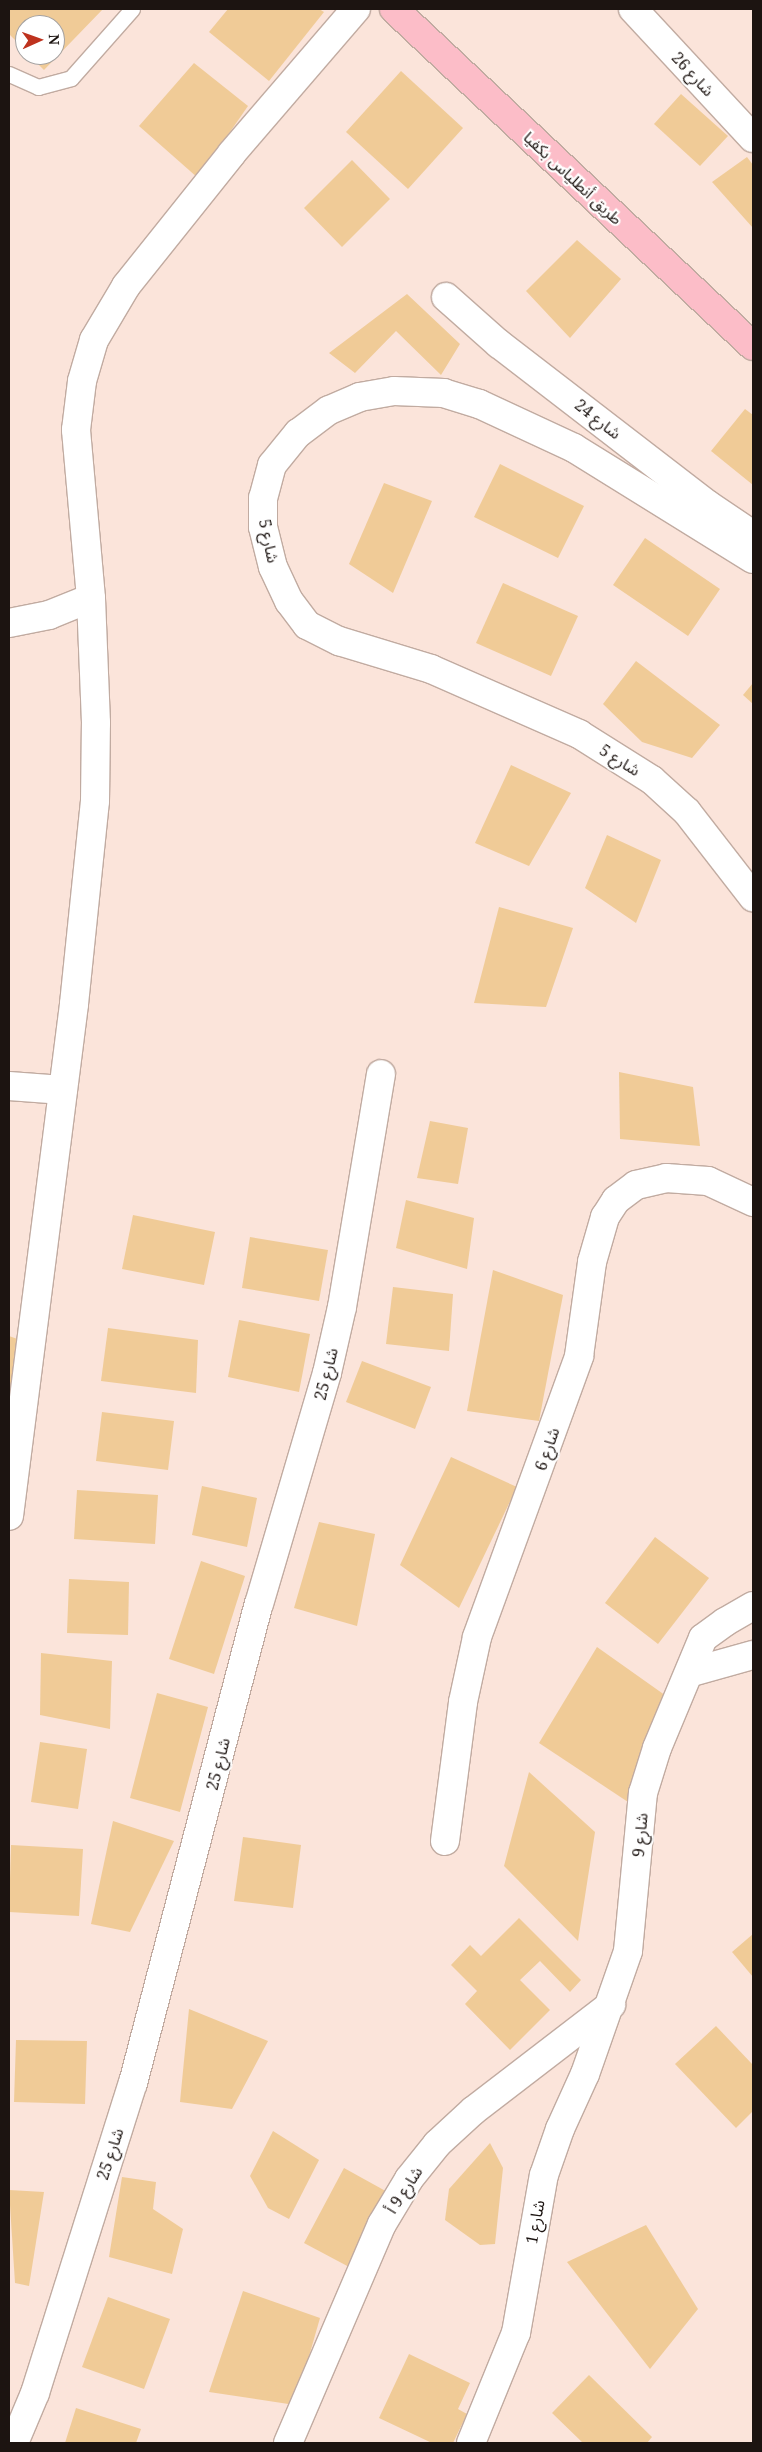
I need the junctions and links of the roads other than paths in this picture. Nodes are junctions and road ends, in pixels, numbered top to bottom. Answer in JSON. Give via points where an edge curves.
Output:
{"nodes":[{"id":1,"x":132,"y":9,"type":"edge"},
{"id":2,"x":356,"y":9,"type":"edge"},
{"id":3,"x":394,"y":9,"type":"edge"},
{"id":4,"x":633,"y":9,"type":"edge"},
{"id":5,"x":9,"y":74,"type":"edge"},
{"id":6,"x":753,"y":138,"type":"edge"},
{"id":7,"x":446,"y":297,"type":"dead end"},
{"id":8,"x":753,"y":346,"type":"edge"},
{"id":9,"x":753,"y":535,"type":"edge"},
{"id":10,"x":753,"y":559,"type":"edge"},
{"id":11,"x":90,"y":598,"type":"junction"},
{"id":12,"x":9,"y":623,"type":"edge"},
{"id":13,"x":753,"y":897,"type":"edge"},
{"id":14,"x":381,"y":1074,"type":"dead end"},
{"id":15,"x":9,"y":1086,"type":"edge"},
{"id":16,"x":63,"y":1090,"type":"junction"},
{"id":17,"x":753,"y":1202,"type":"edge"},
{"id":18,"x":9,"y":1516,"type":"edge"},
{"id":19,"x":753,"y":1606,"type":"edge"},
{"id":20,"x":753,"y":1655,"type":"edge"},
{"id":21,"x":692,"y":1672,"type":"junction"},
{"id":22,"x":446,"y":1841,"type":"dead end"},
{"id":23,"x":611,"y":2005,"type":"junction"},
{"id":24,"x":14,"y":2443,"type":"edge"},
{"id":25,"x":288,"y":2443,"type":"edge"},
{"id":26,"x":471,"y":2443,"type":"edge"}],
"edges":[{"from":1,"to":5,"type":"lane","via":[[72,78],[38,87]]},
{"from":2,"to":11,"type":"street","via":[[160,242],[126,286],[94,340],[82,381],[76,430]]},
{"from":3,"to":8,"type":"highway","name":"طريق أنطلياس بكفيا"},
{"from":4,"to":6,"type":"street","name":"شارع 26"},
{"from":7,"to":9,"type":"street","name":"شارع 24","via":[[499,344],[707,504]]},
{"from":10,"to":13,"type":"street","name":"شارع 5","via":[[574,448],[479,404],[444,393],[394,391],[360,397],[329,410],[298,433],[272,465],[263,498],[263,527],[273,567],[289,600],[307,625],[339,641],[431,669],[579,734],[652,780],[686,812]]},
{"from":11,"to":12,"type":"street","via":[[49,615]]},
{"from":11,"to":16,"type":"street","via":[[96,722],[95,801]]},
{"from":14,"to":24,"type":"street","name":"شارع 25","via":[[342,1307],[327,1373],[259,1604],[133,2083],[35,2393]]},
{"from":15,"to":16,"type":"street"},
{"from":16,"to":18,"type":"street"},
{"from":17,"to":22,"type":"street","name":"شارع 6","via":[[708,1181],[666,1178],[636,1185],[616,1200],[605,1217],[592,1262],[579,1356],[477,1637],[463,1702]]},
{"from":19,"to":21,"type":"street","name":"شارع 9","via":[[703,1638],[695,1653]]},
{"from":20,"to":21,"type":"street"},
{"from":21,"to":23,"type":"street","name":"شارع 9","via":[[677,1695],[643,1793],[628,1951]]},
{"from":23,"to":25,"type":"street","name":"شارع 9 أ","via":[[474,2110],[437,2144],[409,2178],[382,2224]]},
{"from":23,"to":26,"type":"street","name":"شارع 1","via":[[544,2175],[516,2333]]}]}
